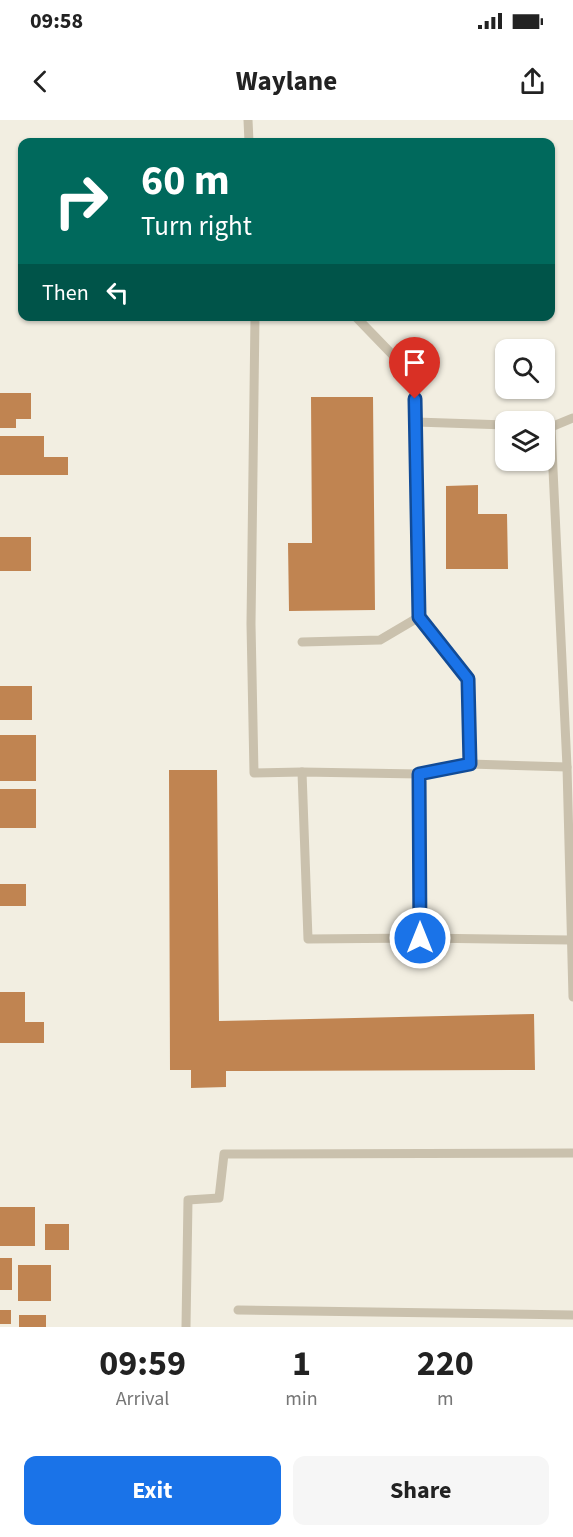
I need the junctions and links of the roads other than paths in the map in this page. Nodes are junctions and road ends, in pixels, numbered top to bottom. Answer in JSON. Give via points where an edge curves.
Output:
{"nodes":[{"id":1,"x":248,"y":120,"type":"edge"},
{"id":2,"x":249,"y":138,"type":"edge"},
{"id":3,"x":255,"y":321,"type":"edge"},
{"id":4,"x":360,"y":321,"type":"edge"},
{"id":5,"x":573,"y":418,"type":"edge"},
{"id":6,"x":416,"y":422,"type":"junction"},
{"id":7,"x":555,"y":424,"type":"edge"},
{"id":8,"x":495,"y":425,"type":"edge"},
{"id":9,"x":551,"y":471,"type":"edge"},
{"id":10,"x":419,"y":617,"type":"junction"},
{"id":11,"x":302,"y":642,"type":"dead end"},
{"id":12,"x":470,"y":764,"type":"junction"},
{"id":13,"x":567,"y":766,"type":"junction"},
{"id":14,"x":302,"y":772,"type":"junction"},
{"id":15,"x":419,"y":774,"type":"junction"},
{"id":16,"x":420,"y":938,"type":"junction"},
{"id":17,"x":571,"y":940,"type":"junction"},
{"id":18,"x":573,"y":997,"type":"edge"},
{"id":19,"x":573,"y":1154,"type":"edge"},
{"id":20,"x":238,"y":1310,"type":"dead end"},
{"id":21,"x":573,"y":1315,"type":"edge"},
{"id":22,"x":186,"y":1327,"type":"edge"}],
"edges":[{"from":1,"to":2,"type":"lane"},
{"from":3,"to":14,"type":"lane","via":[[251,624],[254,773]]},
{"from":4,"to":6,"type":"lane","via":[[414,377]]},
{"from":5,"to":7,"type":"lane"},
{"from":6,"to":8,"type":"lane"},
{"from":6,"to":10,"type":"lane"},
{"from":9,"to":13,"type":"lane"},
{"from":10,"to":11,"type":"lane","via":[[380,640]]},
{"from":10,"to":12,"type":"lane","via":[[468,679]]},
{"from":12,"to":13,"type":"lane"},
{"from":12,"to":15,"type":"lane"},
{"from":13,"to":17,"type":"lane"},
{"from":14,"to":15,"type":"lane"},
{"from":14,"to":16,"type":"lane","via":[[308,939]]},
{"from":15,"to":16,"type":"lane"},
{"from":16,"to":17,"type":"lane"},
{"from":17,"to":18,"type":"lane"},
{"from":19,"to":22,"type":"lane","via":[[224,1154],[219,1198],[188,1200]]},
{"from":20,"to":21,"type":"lane"}]}
